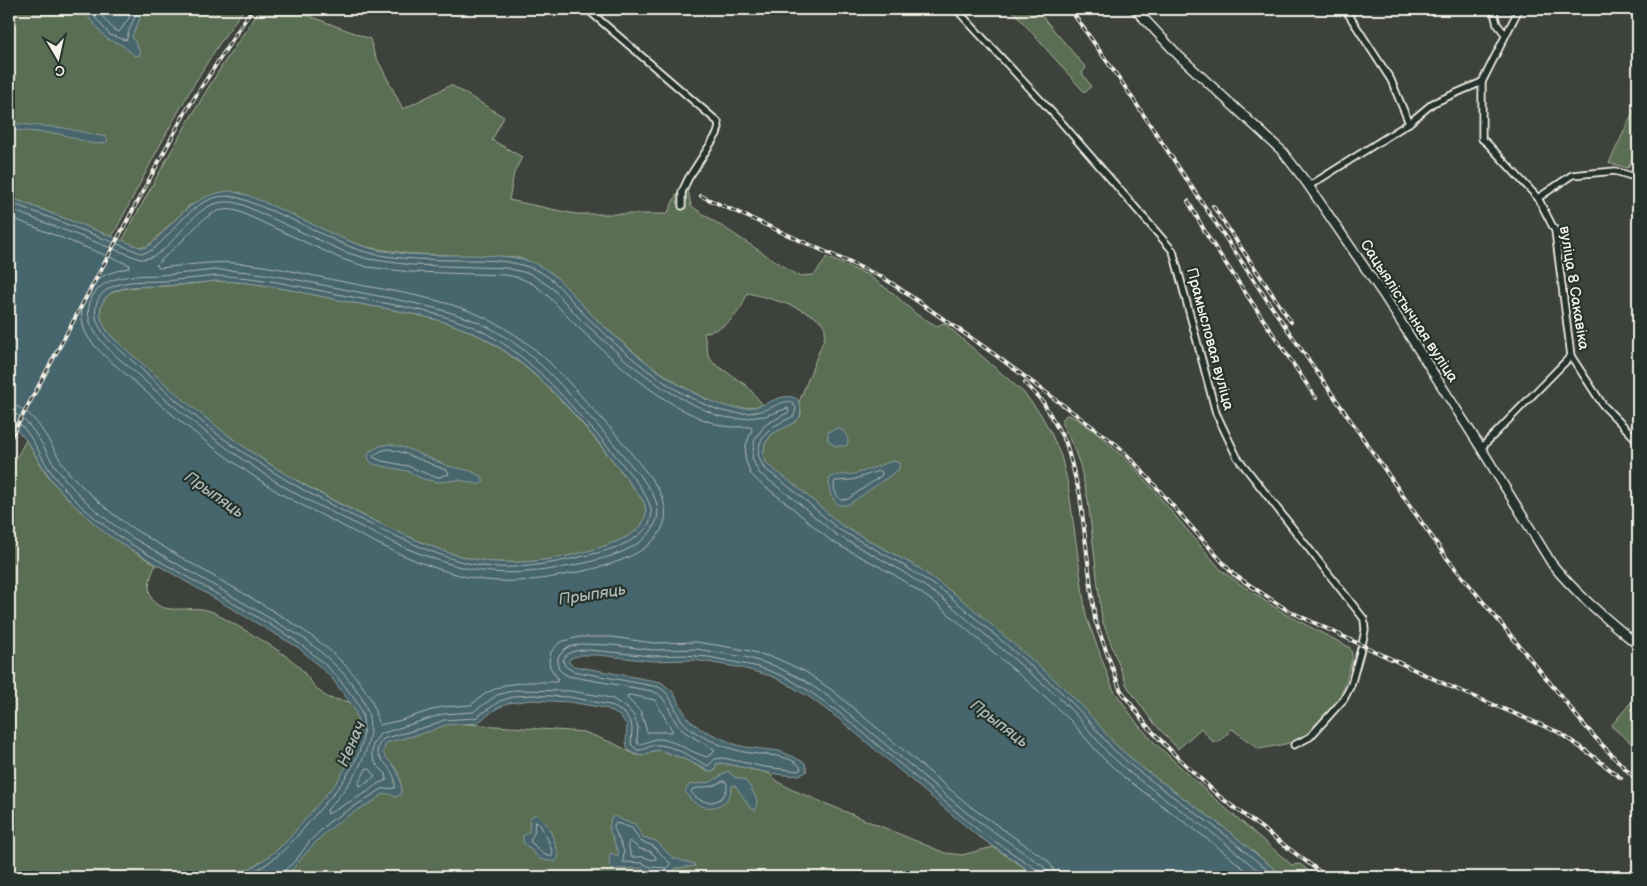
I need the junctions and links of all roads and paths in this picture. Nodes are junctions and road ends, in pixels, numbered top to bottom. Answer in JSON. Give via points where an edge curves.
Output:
{"nodes":[{"id":1,"x":587,"y":9,"type":"edge"},
{"id":2,"x":956,"y":9,"type":"edge"},
{"id":3,"x":1135,"y":9,"type":"edge"},
{"id":4,"x":1345,"y":9,"type":"edge"},
{"id":5,"x":1493,"y":9,"type":"edge"},
{"id":6,"x":1519,"y":9,"type":"edge"},
{"id":7,"x":1506,"y":34,"type":"junction"},
{"id":8,"x":1482,"y":82,"type":"junction"},
{"id":9,"x":1409,"y":123,"type":"junction"},
{"id":10,"x":1638,"y":178,"type":"edge"},
{"id":11,"x":1309,"y":186,"type":"junction"},
{"id":12,"x":1538,"y":198,"type":"junction"},
{"id":13,"x":682,"y":206,"type":"dead end"},
{"id":14,"x":1571,"y":356,"type":"junction"},
{"id":15,"x":1638,"y":441,"type":"edge"},
{"id":16,"x":1482,"y":448,"type":"junction"},
{"id":17,"x":1638,"y":645,"type":"edge"},
{"id":18,"x":1294,"y":745,"type":"dead end"}],
"edges":[{"from":1,"to":13,"type":"street","via":[[718,122],[717,134],[682,192]]},
{"from":2,"to":18,"type":"street","name":"Прамысловая вуліца","via":[[1062,123],[1173,251],[1216,413],[1237,457],[1364,619],[1362,645],[1344,699],[1310,738]]},
{"from":3,"to":11,"type":"street","name":"Сацыялістычная вуліца","via":[[1179,56],[1282,152]]},
{"from":4,"to":9,"type":"street","via":[[1391,80]]},
{"from":5,"to":7,"type":"street","via":[[1497,24]]},
{"from":6,"to":7,"type":"street"},
{"from":7,"to":8,"type":"street"},
{"from":8,"to":9,"type":"street","via":[[1433,103]]},
{"from":8,"to":12,"type":"street","name":"вуліца 8 Сакавіка","via":[[1482,140]]},
{"from":9,"to":11,"type":"street"},
{"from":10,"to":12,"type":"street","via":[[1615,171],[1572,175]]},
{"from":11,"to":16,"type":"street","name":"Сацыялістычная вуліца"},
{"from":12,"to":14,"type":"street","name":"вуліца 8 Сакавіка","via":[[1555,231]]},
{"from":14,"to":15,"type":"street","name":"вуліца 8 Сакавіка","via":[[1603,405]]},
{"from":14,"to":16,"type":"street"},
{"from":16,"to":17,"type":"street","name":"Сацыялістычная вуліца","via":[[1552,564],[1583,597]]}]}
